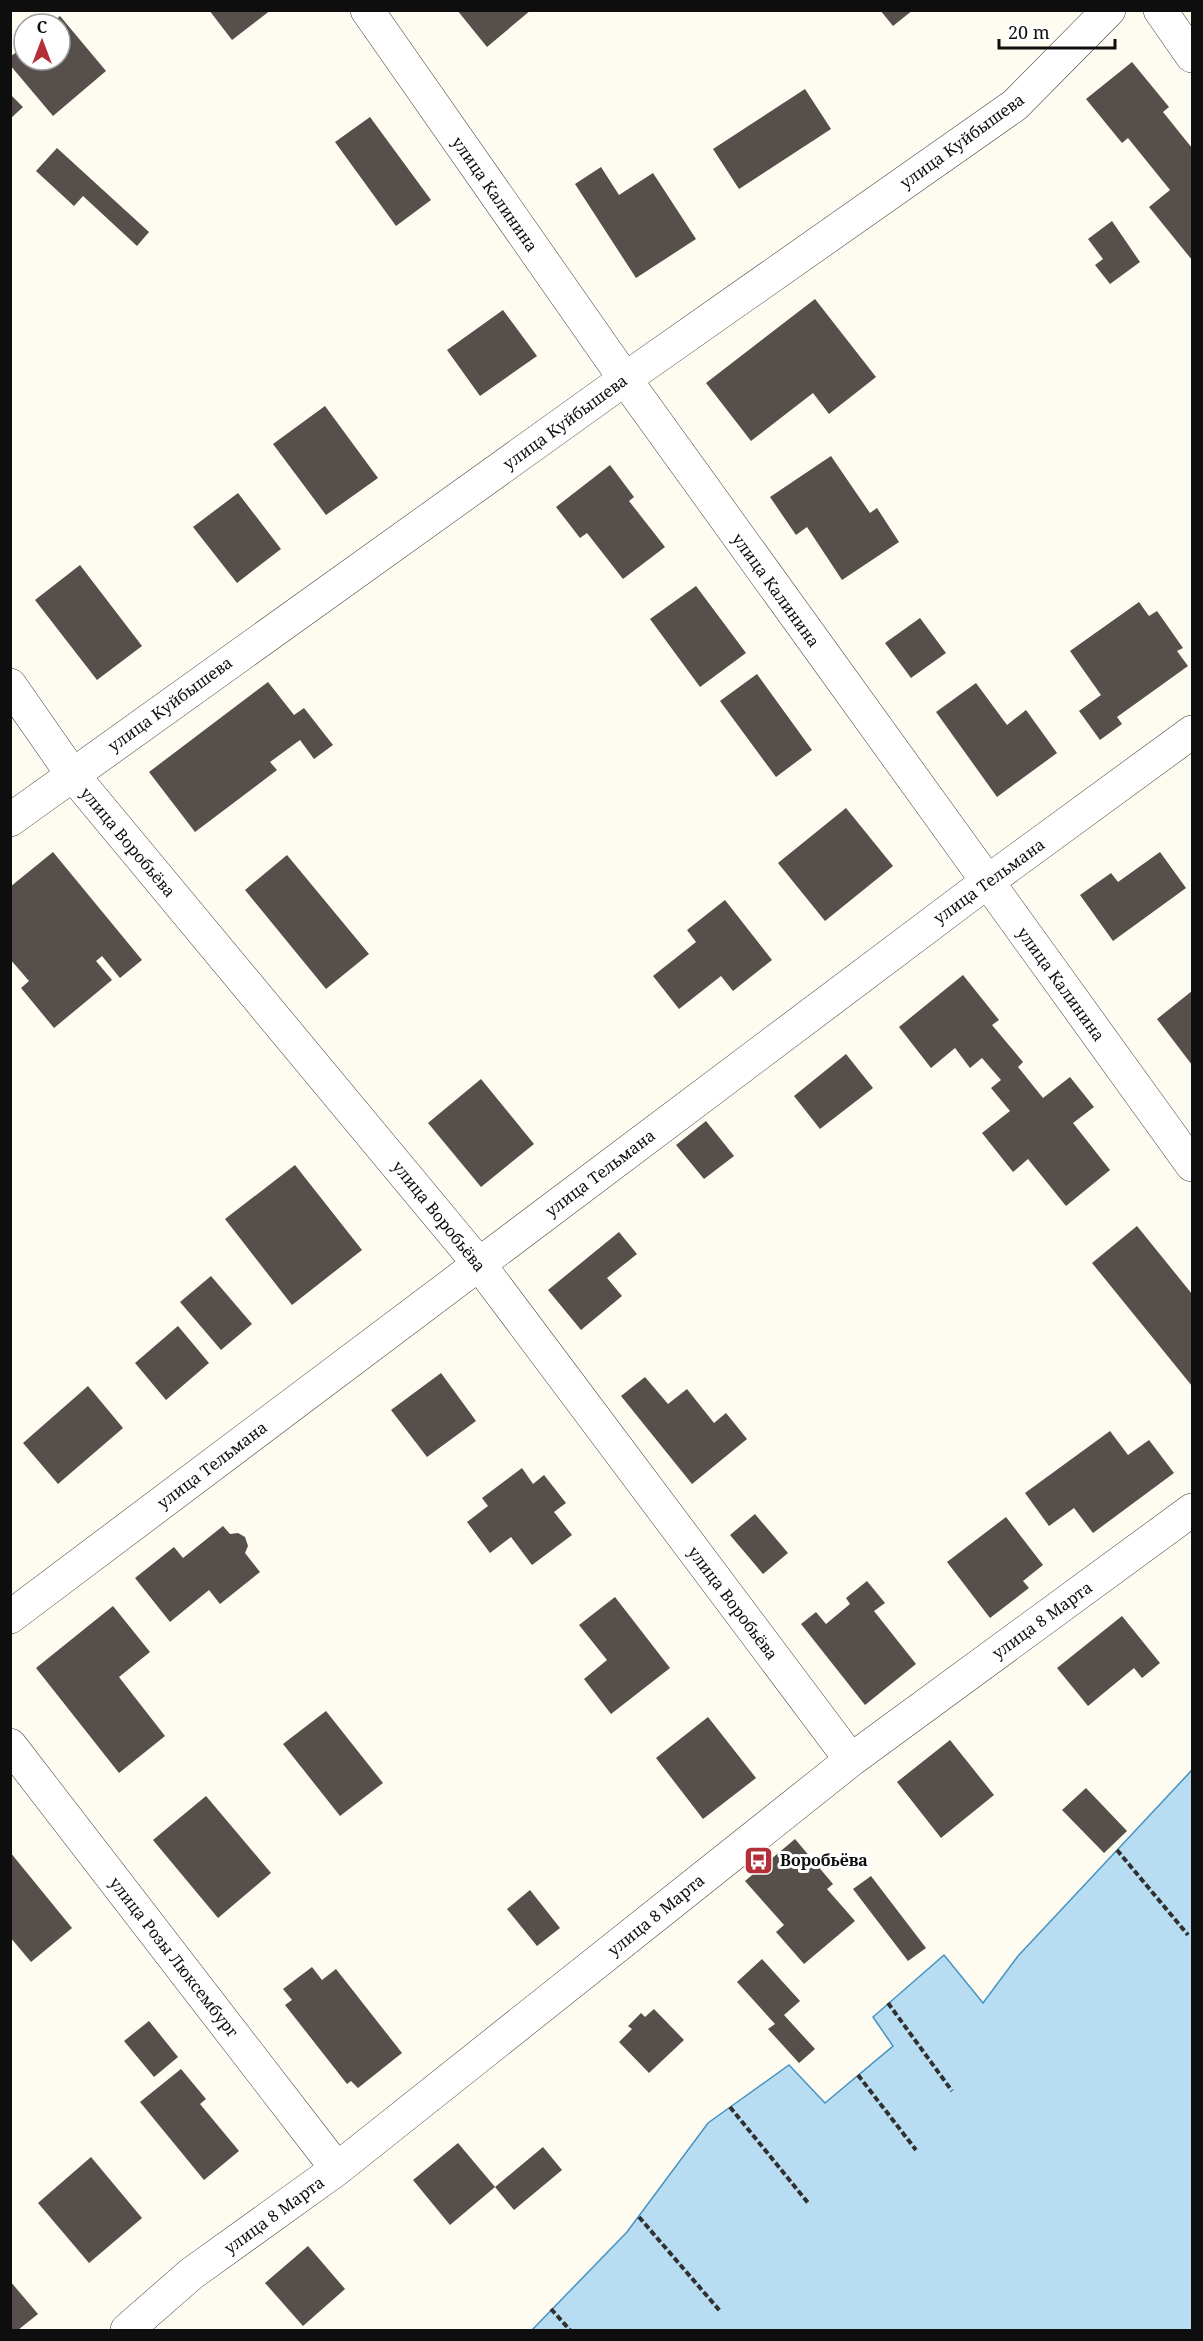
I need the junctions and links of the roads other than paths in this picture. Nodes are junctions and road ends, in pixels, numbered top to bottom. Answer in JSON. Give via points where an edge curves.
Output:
{"nodes":[{"id":1,"x":366,"y":10,"type":"edge"},
{"id":2,"x":1109,"y":10,"type":"edge"},
{"id":3,"x":1160,"y":10,"type":"edge"},
{"id":4,"x":1192,"y":56,"type":"edge"},
{"id":5,"x":625,"y":379,"type":"junction"},
{"id":6,"x":10,"y":685,"type":"edge"},
{"id":7,"x":1192,"y":732,"type":"edge"},
{"id":8,"x":72,"y":774,"type":"junction"},
{"id":9,"x":10,"y":820,"type":"edge"},
{"id":10,"x":987,"y":882,"type":"junction"},
{"id":11,"x":1192,"y":1165,"type":"edge"},
{"id":12,"x":479,"y":1264,"type":"junction"},
{"id":13,"x":1192,"y":1510,"type":"edge"},
{"id":14,"x":10,"y":1617,"type":"edge"},
{"id":15,"x":10,"y":1745,"type":"edge"},
{"id":16,"x":851,"y":1760,"type":"junction"},
{"id":17,"x":338,"y":2169,"type":"junction"},
{"id":18,"x":127,"y":2331,"type":"edge"}],
"edges":[{"from":1,"to":5,"type":"street","name":"улица Калинина"},
{"from":2,"to":5,"type":"street","name":"улица Куйбышева","via":[[1015,105]]},
{"from":3,"to":4,"type":"street"},
{"from":5,"to":8,"type":"street","name":"улица Куйбышева"},
{"from":5,"to":10,"type":"street","name":"улица Калинина"},
{"from":6,"to":8,"type":"street","name":"улица Воробьёва"},
{"from":7,"to":10,"type":"street","name":"улица Тельмана"},
{"from":8,"to":9,"type":"street","name":"улица Куйбышева"},
{"from":8,"to":12,"type":"street","name":"улица Воробьёва"},
{"from":10,"to":11,"type":"street","name":"улица Калинина"},
{"from":10,"to":12,"type":"street","name":"улица Тельмана"},
{"from":12,"to":14,"type":"street","name":"улица Тельмана"},
{"from":12,"to":16,"type":"street","name":"улица Воробьёва"},
{"from":13,"to":16,"type":"street","name":"улица 8 Марта"},
{"from":15,"to":17,"type":"street","name":"улица Розы Люксембург"},
{"from":16,"to":17,"type":"street","name":"улица 8 Марта"},
{"from":17,"to":18,"type":"street","name":"улица 8 Марта","via":[[191,2274]]}]}
